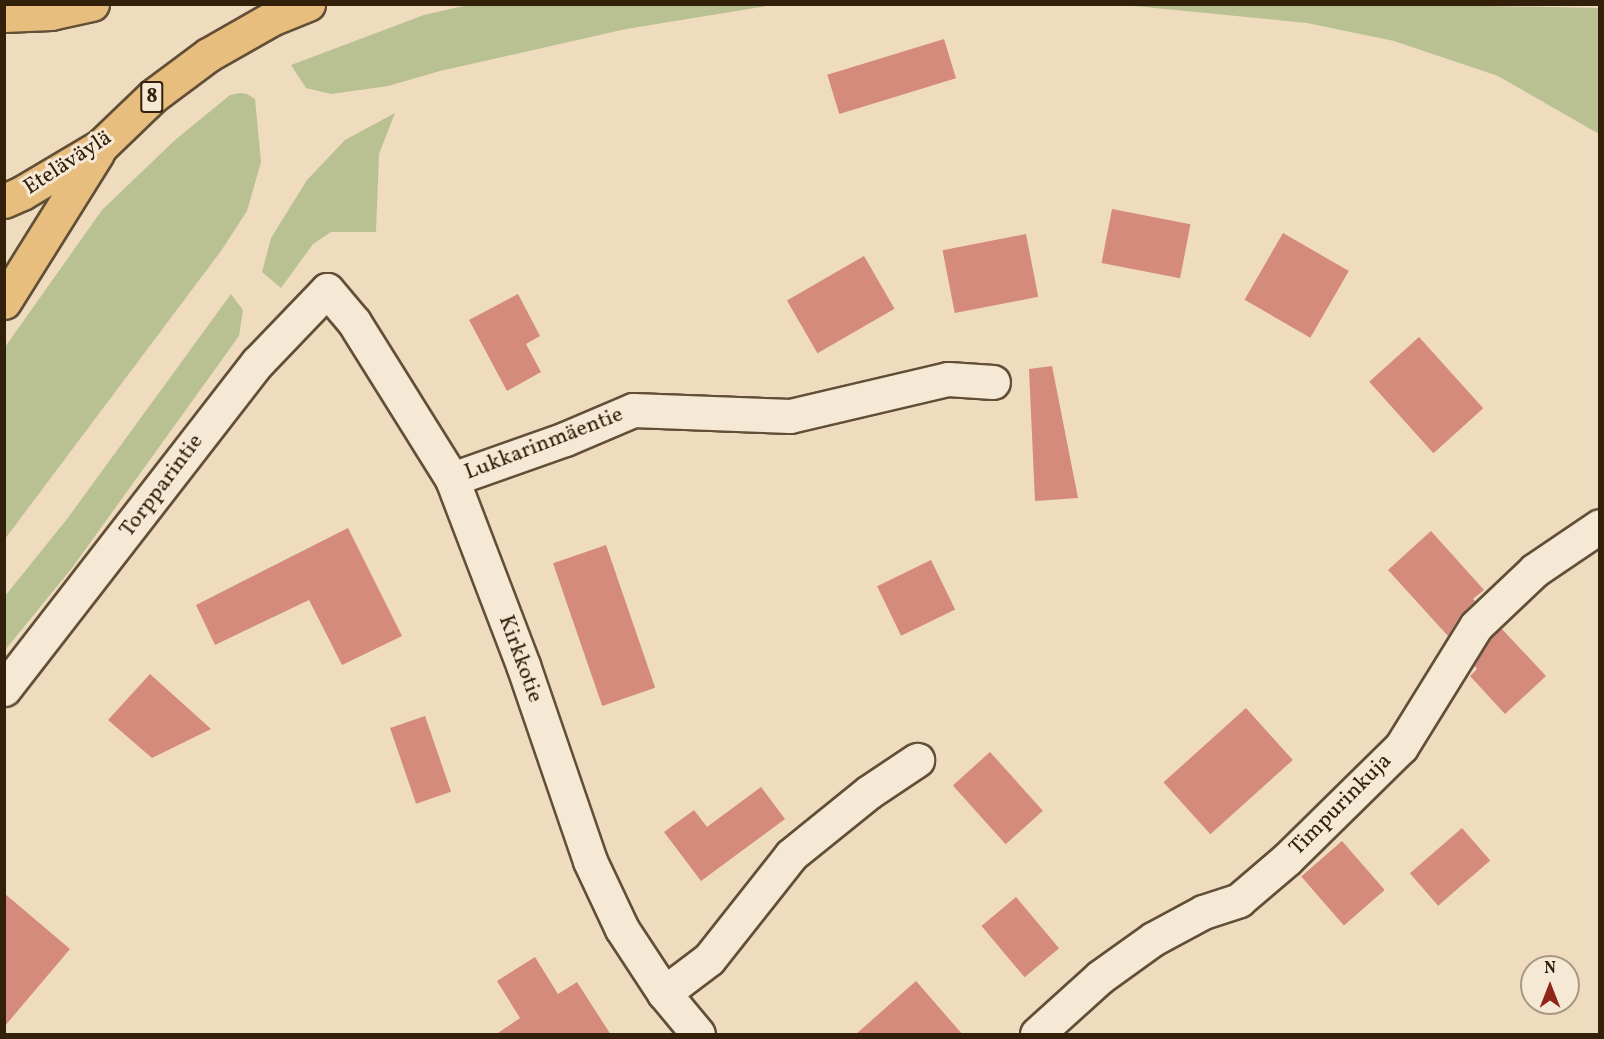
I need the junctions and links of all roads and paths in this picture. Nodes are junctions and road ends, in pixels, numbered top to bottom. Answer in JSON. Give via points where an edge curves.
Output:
{"nodes":[{"id":1,"x":92,"y":4,"type":"edge"},
{"id":2,"x":308,"y":4,"type":"edge"},
{"id":3,"x":4,"y":15,"type":"edge"},
{"id":4,"x":101,"y":146,"type":"junction"},
{"id":5,"x":4,"y":201,"type":"edge"},
{"id":6,"x":327,"y":290,"type":"joint"},
{"id":7,"x":4,"y":302,"type":"edge"},
{"id":8,"x":993,"y":382,"type":"dead end"},
{"id":9,"x":452,"y":479,"type":"junction"},
{"id":10,"x":1599,"y":526,"type":"edge"},
{"id":11,"x":4,"y":689,"type":"edge"},
{"id":12,"x":917,"y":760,"type":"dead end"},
{"id":13,"x":664,"y":993,"type":"junction"},
{"id":14,"x":698,"y":1035,"type":"edge"},
{"id":15,"x":1036,"y":1035,"type":"edge"}],
"edges":[{"from":1,"to":3,"type":"highway","via":[[51,13]]},
{"from":2,"to":4,"type":"highway","name":"Eteläväylä","number":"8","via":[[208,55],[153,96]]},
{"from":4,"to":5,"type":"highway","name":"Eteläväylä"},
{"from":4,"to":7,"type":"highway"},
{"from":6,"to":9,"type":"street","name":"Kirkkotie","via":[[354,322]]},
{"from":6,"to":11,"type":"street","name":"Torpparintie","via":[[250,372]]},
{"from":8,"to":9,"type":"street","name":"Lukkarinmäentie","via":[[948,379],[790,416],[633,410]]},
{"from":9,"to":13,"type":"street","name":"Kirkkotie","via":[[523,665],[591,861],[622,929]]},
{"from":10,"to":15,"type":"street","name":"Timpurinkuja","via":[[1535,570],[1476,626],[1401,747],[1287,859],[1239,900],[1203,912],[1153,939],[1100,977]]},
{"from":12,"to":13,"type":"street","via":[[869,792],[791,855],[709,959]]},
{"from":13,"to":14,"type":"street","name":"Kirkkotie"}]}
